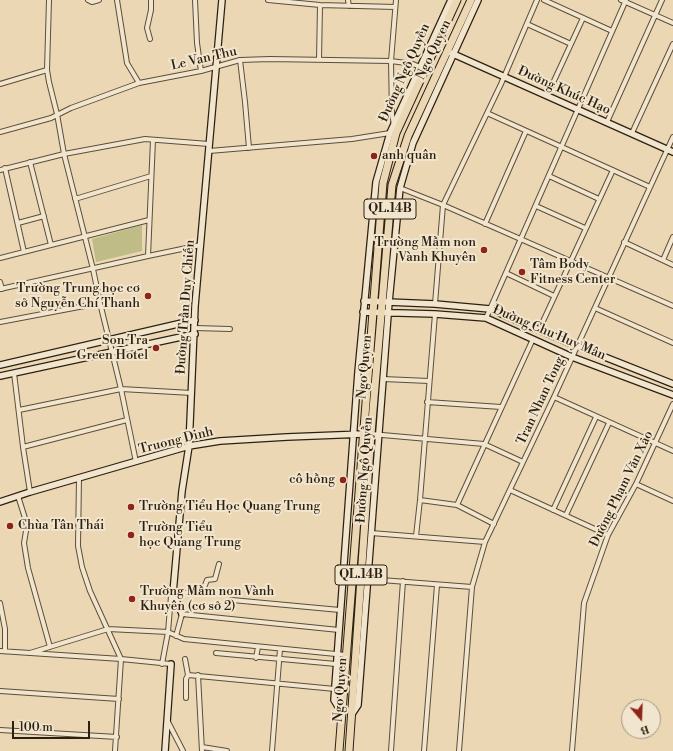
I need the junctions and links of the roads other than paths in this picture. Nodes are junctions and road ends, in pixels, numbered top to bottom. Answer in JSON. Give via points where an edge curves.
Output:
{"nodes":[{"id":1,"x":49,"y":0,"type":"edge"},
{"id":2,"x":88,"y":0,"type":"edge"},
{"id":3,"x":99,"y":0,"type":"edge"},
{"id":4,"x":117,"y":0,"type":"edge"},
{"id":5,"x":151,"y":0,"type":"edge"},
{"id":6,"x":195,"y":0,"type":"edge"},
{"id":7,"x":222,"y":0,"type":"edge"},
{"id":8,"x":268,"y":0,"type":"edge"},
{"id":9,"x":348,"y":0,"type":"edge"},
{"id":10,"x":396,"y":0,"type":"edge"},
{"id":11,"x":450,"y":0,"type":"edge"},
{"id":12,"x":457,"y":0,"type":"edge"},
{"id":13,"x":471,"y":0,"type":"edge"},
{"id":14,"x":478,"y":0,"type":"edge"},
{"id":15,"x":538,"y":0,"type":"edge"},
{"id":16,"x":544,"y":0,"type":"edge"},
{"id":17,"x":662,"y":0,"type":"edge"},
{"id":18,"x":624,"y":1,"type":"edge"},
{"id":19,"x":296,"y":2,"type":"edge"},
{"id":20,"x":320,"y":5,"type":"junction"},
{"id":21,"x":349,"y":6,"type":"junction"},
{"id":22,"x":395,"y":7,"type":"junction"},
{"id":23,"x":656,"y":15,"type":"junction"},
{"id":24,"x":583,"y":18,"type":"junction"},
{"id":25,"x":673,"y":23,"type":"edge"},
{"id":26,"x":527,"y":24,"type":"junction"},
{"id":27,"x":612,"y":31,"type":"junction"},
{"id":28,"x":150,"y":39,"type":"dead end"},
{"id":29,"x":571,"y":44,"type":"junction"},
{"id":30,"x":673,"y":44,"type":"edge"},
{"id":31,"x":450,"y":52,"type":"junction"},
{"id":32,"x":240,"y":60,"type":"junction"},
{"id":33,"x":319,"y":60,"type":"junction"},
{"id":34,"x":391,"y":61,"type":"junction"},
{"id":35,"x":420,"y":67,"type":"junction"},
{"id":36,"x":215,"y":68,"type":"junction"},
{"id":37,"x":47,"y":70,"type":"junction"},
{"id":38,"x":202,"y":71,"type":"junction"},
{"id":39,"x":504,"y":77,"type":"junction"},
{"id":40,"x":0,"y":84,"type":"edge"},
{"id":41,"x":139,"y":84,"type":"junction"},
{"id":42,"x":547,"y":96,"type":"junction"},
{"id":43,"x":578,"y":110,"type":"junction"},
{"id":44,"x":487,"y":113,"type":"junction"},
{"id":45,"x":57,"y":114,"type":"junction"},
{"id":46,"x":607,"y":122,"type":"junction"},
{"id":47,"x":394,"y":124,"type":"junction"},
{"id":48,"x":526,"y":131,"type":"junction"},
{"id":49,"x":0,"y":132,"type":"edge"},
{"id":50,"x":393,"y":133,"type":"junction"},
{"id":51,"x":632,"y":133,"type":"junction"},
{"id":52,"x":673,"y":137,"type":"edge"},
{"id":53,"x":153,"y":140,"type":"junction"},
{"id":54,"x":210,"y":144,"type":"junction"},
{"id":55,"x":562,"y":147,"type":"junction"},
{"id":56,"x":249,"y":148,"type":"junction"},
{"id":57,"x":670,"y":151,"type":"edge"},
{"id":58,"x":209,"y":152,"type":"junction"},
{"id":59,"x":64,"y":154,"type":"junction"},
{"id":60,"x":30,"y":162,"type":"junction"},
{"id":61,"x":5,"y":168,"type":"junction"},
{"id":62,"x":0,"y":170,"type":"edge"},
{"id":63,"x":613,"y":170,"type":"junction"},
{"id":64,"x":151,"y":176,"type":"junction"},
{"id":65,"x":549,"y":176,"type":"junction"},
{"id":66,"x":650,"y":187,"type":"junction"},
{"id":67,"x":400,"y":188,"type":"junction"},
{"id":68,"x":75,"y":198,"type":"junction"},
{"id":69,"x":599,"y":199,"type":"junction"},
{"id":70,"x":443,"y":205,"type":"junction"},
{"id":71,"x":536,"y":206,"type":"junction"},
{"id":72,"x":44,"y":216,"type":"junction"},
{"id":73,"x":150,"y":220,"type":"junction"},
{"id":74,"x":18,"y":224,"type":"junction"},
{"id":75,"x":485,"y":224,"type":"junction"},
{"id":76,"x":585,"y":228,"type":"junction"},
{"id":77,"x":85,"y":236,"type":"junction"},
{"id":78,"x":673,"y":237,"type":"edge"},
{"id":79,"x":520,"y":240,"type":"junction"},
{"id":80,"x":624,"y":242,"type":"junction"},
{"id":81,"x":51,"y":245,"type":"junction"},
{"id":82,"x":201,"y":245,"type":"junction"},
{"id":83,"x":24,"y":252,"type":"junction"},
{"id":84,"x":148,"y":256,"type":"junction"},
{"id":85,"x":0,"y":258,"type":"edge"},
{"id":86,"x":662,"y":260,"type":"junction"},
{"id":87,"x":570,"y":261,"type":"junction"},
{"id":88,"x":673,"y":265,"type":"edge"},
{"id":89,"x":93,"y":269,"type":"junction"},
{"id":90,"x":506,"y":273,"type":"junction"},
{"id":91,"x":608,"y":278,"type":"junction"},
{"id":92,"x":0,"y":282,"type":"edge"},
{"id":93,"x":1,"y":289,"type":"edge"},
{"id":94,"x":554,"y":296,"type":"junction"},
{"id":95,"x":364,"y":301,"type":"junction"},
{"id":96,"x":373,"y":301,"type":"junction"},
{"id":97,"x":386,"y":302,"type":"junction"},
{"id":98,"x":100,"y":303,"type":"junction"},
{"id":99,"x":435,"y":304,"type":"junction"},
{"id":100,"x":673,"y":306,"type":"edge"},
{"id":101,"x":595,"y":308,"type":"junction"},
{"id":102,"x":490,"y":309,"type":"junction"},
{"id":103,"x":363,"y":312,"type":"junction"},
{"id":104,"x":372,"y":312,"type":"junction"},
{"id":105,"x":385,"y":312,"type":"junction"},
{"id":106,"x":435,"y":314,"type":"junction"},
{"id":107,"x":486,"y":318,"type":"junction"},
{"id":108,"x":195,"y":320,"type":"junction"},
{"id":109,"x":0,"y":322,"type":"edge"},
{"id":110,"x":195,"y":328,"type":"junction"},
{"id":111,"x":230,"y":329,"type":"dead end"},
{"id":112,"x":539,"y":330,"type":"junction"},
{"id":113,"x":195,"y":334,"type":"junction"},
{"id":114,"x":533,"y":339,"type":"junction"},
{"id":115,"x":109,"y":340,"type":"junction"},
{"id":116,"x":673,"y":342,"type":"edge"},
{"id":117,"x":577,"y":346,"type":"junction"},
{"id":118,"x":113,"y":353,"type":"junction"},
{"id":119,"x":572,"y":356,"type":"junction"},
{"id":120,"x":0,"y":365,"type":"edge"},
{"id":121,"x":14,"y":373,"type":"junction"},
{"id":122,"x":0,"y":376,"type":"edge"},
{"id":123,"x":383,"y":378,"type":"junction"},
{"id":124,"x":429,"y":381,"type":"junction"},
{"id":125,"x":673,"y":384,"type":"edge"},
{"id":126,"x":121,"y":389,"type":"junction"},
{"id":127,"x":192,"y":393,"type":"junction"},
{"id":128,"x":673,"y":395,"type":"edge"},
{"id":129,"x":554,"y":398,"type":"junction"},
{"id":130,"x":428,"y":402,"type":"junction"},
{"id":131,"x":673,"y":404,"type":"edge"},
{"id":132,"x":501,"y":408,"type":"junction"},
{"id":133,"x":19,"y":410,"type":"junction"},
{"id":134,"x":596,"y":417,"type":"junction"},
{"id":135,"x":127,"y":420,"type":"junction"},
{"id":136,"x":609,"y":423,"type":"junction"},
{"id":137,"x":353,"y":434,"type":"junction"},
{"id":138,"x":363,"y":434,"type":"junction"},
{"id":139,"x":371,"y":434,"type":"junction"},
{"id":140,"x":379,"y":435,"type":"junction"},
{"id":141,"x":424,"y":438,"type":"junction"},
{"id":142,"x":484,"y":444,"type":"junction"},
{"id":143,"x":655,"y":444,"type":"junction"},
{"id":144,"x":189,"y":446,"type":"junction"},
{"id":145,"x":22,"y":447,"type":"junction"},
{"id":146,"x":673,"y":452,"type":"edge"},
{"id":147,"x":136,"y":462,"type":"junction"},
{"id":148,"x":523,"y":462,"type":"junction"},
{"id":149,"x":79,"y":478,"type":"junction"},
{"id":150,"x":636,"y":484,"type":"junction"},
{"id":151,"x":510,"y":490,"type":"junction"},
{"id":152,"x":30,"y":492,"type":"junction"},
{"id":153,"x":18,"y":496,"type":"junction"},
{"id":154,"x":420,"y":500,"type":"junction"},
{"id":155,"x":673,"y":501,"type":"edge"},
{"id":156,"x":0,"y":502,"type":"edge"},
{"id":157,"x":457,"y":505,"type":"junction"},
{"id":158,"x":553,"y":510,"type":"junction"},
{"id":159,"x":566,"y":515,"type":"junction"},
{"id":160,"x":494,"y":524,"type":"junction"},
{"id":161,"x":372,"y":533,"type":"junction"},
{"id":162,"x":608,"y":535,"type":"junction"},
{"id":163,"x":416,"y":536,"type":"junction"},
{"id":164,"x":486,"y":542,"type":"junction"},
{"id":165,"x":219,"y":564,"type":"dead end"},
{"id":166,"x":368,"y":578,"type":"junction"},
{"id":167,"x":403,"y":581,"type":"junction"},
{"id":168,"x":437,"y":585,"type":"junction"},
{"id":169,"x":472,"y":587,"type":"junction"},
{"id":170,"x":173,"y":593,"type":"junction"},
{"id":171,"x":232,"y":600,"type":"dead end"},
{"id":172,"x":0,"y":603,"type":"edge"},
{"id":173,"x":340,"y":610,"type":"junction"},
{"id":174,"x":182,"y":614,"type":"junction"},
{"id":175,"x":108,"y":630,"type":"junction"},
{"id":176,"x":339,"y":630,"type":"junction"},
{"id":177,"x":168,"y":632,"type":"junction"},
{"id":178,"x":176,"y":636,"type":"junction"},
{"id":179,"x":50,"y":647,"type":"junction"},
{"id":180,"x":258,"y":647,"type":"junction"},
{"id":181,"x":280,"y":649,"type":"junction"},
{"id":182,"x":2,"y":651,"type":"edge"},
{"id":183,"x":308,"y":652,"type":"junction"},
{"id":184,"x":30,"y":653,"type":"junction"},
{"id":185,"x":216,"y":653,"type":"dead end"},
{"id":186,"x":337,"y":655,"type":"junction"},
{"id":187,"x":346,"y":655,"type":"junction"},
{"id":188,"x":185,"y":658,"type":"dead end"},
{"id":189,"x":256,"y":658,"type":"junction"},
{"id":190,"x":279,"y":658,"type":"junction"},
{"id":191,"x":121,"y":659,"type":"junction"},
{"id":192,"x":307,"y":662,"type":"junction"},
{"id":193,"x":162,"y":664,"type":"junction"},
{"id":194,"x":171,"y":664,"type":"joint"},
{"id":195,"x":336,"y":664,"type":"junction"},
{"id":196,"x":188,"y":675,"type":"junction"},
{"id":197,"x":198,"y":675,"type":"junction"},
{"id":198,"x":278,"y":683,"type":"junction"},
{"id":199,"x":334,"y":689,"type":"junction"},
{"id":200,"x":0,"y":692,"type":"edge"},
{"id":201,"x":186,"y":698,"type":"dead end"},
{"id":202,"x":119,"y":699,"type":"junction"},
{"id":203,"x":342,"y":713,"type":"junction"},
{"id":204,"x":351,"y":715,"type":"junction"},
{"id":205,"x":167,"y":720,"type":"junction"},
{"id":206,"x":0,"y":730,"type":"edge"},
{"id":207,"x":117,"y":737,"type":"junction"},
{"id":208,"x":202,"y":749,"type":"edge"},
{"id":209,"x":115,"y":751,"type":"edge"},
{"id":210,"x":165,"y":751,"type":"edge"},
{"id":211,"x":184,"y":751,"type":"edge"},
{"id":212,"x":227,"y":751,"type":"edge"},
{"id":213,"x":272,"y":751,"type":"edge"},
{"id":214,"x":339,"y":751,"type":"edge"},
{"id":215,"x":349,"y":751,"type":"edge"},
{"id":216,"x":391,"y":751,"type":"edge"},
{"id":217,"x":424,"y":751,"type":"edge"},
{"id":218,"x":459,"y":751,"type":"edge"},
{"id":219,"x":572,"y":751,"type":"edge"}],
"edges":[{"from":1,"to":37,"type":"street"},
{"from":2,"to":3,"type":"street"},
{"from":4,"to":41,"type":"street","via":[[127,63]]},
{"from":5,"to":28,"type":"street","via":[[148,28]]},
{"from":6,"to":38,"type":"street","via":[[197,43]]},
{"from":7,"to":36,"type":"street","name":"Đường Trần Duy Chiến"},
{"from":8,"to":19,"type":"street"},
{"from":9,"to":21,"type":"street"},
{"from":10,"to":22,"type":"street"},
{"from":11,"to":35,"type":"street","name":"Đường Ngô Quyền"},
{"from":12,"to":50,"type":"highway","name":"Ngo Quyen","number":"QL.14B"},
{"from":13,"to":31,"type":"highway","name":"Ngo Quyen","number":"QL.14B"},
{"from":14,"to":31,"type":"street"},
{"from":15,"to":26,"type":"street"},
{"from":16,"to":24,"type":"street"},
{"from":17,"to":23,"type":"street"},
{"from":18,"to":23,"type":"street"},
{"from":18,"to":27,"type":"street"},
{"from":19,"to":20,"type":"street"},
{"from":20,"to":21,"type":"street"},
{"from":20,"to":33,"type":"street"},
{"from":21,"to":22,"type":"street"},
{"from":22,"to":34,"type":"street"},
{"from":23,"to":25,"type":"street"},
{"from":23,"to":46,"type":"street"},
{"from":24,"to":27,"type":"street"},
{"from":24,"to":29,"type":"street"},
{"from":26,"to":29,"type":"street"},
{"from":26,"to":39,"type":"street"},
{"from":27,"to":43,"type":"street"},
{"from":29,"to":42,"type":"street"},
{"from":30,"to":51,"type":"street"},
{"from":31,"to":39,"type":"street","name":"Đường Khúc Hạo"},
{"from":31,"to":67,"type":"street","via":[[413,143]]},
{"from":31,"to":97,"type":"highway","name":"Ngo Quyen","number":"QL.14B","via":[[408,136],[392,185]]},
{"from":32,"to":33,"type":"street","name":"Le Van Thu"},
{"from":32,"to":36,"type":"street","name":"Le Van Thu"},
{"from":32,"to":56,"type":"street"},
{"from":33,"to":34,"type":"street","name":"Le Van Thu"},
{"from":34,"to":35,"type":"street","name":"Le Van Thu"},
{"from":34,"to":47,"type":"street"},
{"from":35,"to":47,"type":"street","name":"Đường Ngô Quyền"},
{"from":36,"to":38,"type":"street","name":"Le Van Thu"},
{"from":36,"to":54,"type":"street","name":"Đường Trần Duy Chiến"},
{"from":37,"to":40,"type":"street"},
{"from":37,"to":45,"type":"street"},
{"from":38,"to":41,"type":"street","name":"Le Van Thu"},
{"from":39,"to":42,"type":"street","name":"Đường Khúc Hạo"},
{"from":39,"to":44,"type":"street"},
{"from":41,"to":45,"type":"street","name":"Le Van Thu"},
{"from":42,"to":43,"type":"street","name":"Đường Khúc Hạo"},
{"from":43,"to":46,"type":"street","name":"Đường Khúc Hạo"},
{"from":43,"to":55,"type":"street"},
{"from":44,"to":48,"type":"street"},
{"from":44,"to":70,"type":"street"},
{"from":45,"to":49,"type":"street","name":"Le Van Thu","via":[[51,118]]},
{"from":45,"to":59,"type":"street"},
{"from":46,"to":51,"type":"street","name":"Đường Khúc Hạo"},
{"from":47,"to":50,"type":"street","name":"Đường Ngô Quyền"},
{"from":48,"to":55,"type":"street"},
{"from":48,"to":75,"type":"street"},
{"from":50,"to":56,"type":"street"},
{"from":50,"to":95,"type":"street","name":"Đường Ngô Quyền","via":[[376,182]]},
{"from":50,"to":96,"type":"highway","name":"Ngo Quyen","number":"QL.14B","via":[[383,183]]},
{"from":51,"to":57,"type":"street","name":"Đường Khúc Hạo"},
{"from":52,"to":57,"type":"street","name":"Tran Nhan Tong"},
{"from":53,"to":54,"type":"street"},
{"from":53,"to":59,"type":"street","via":[[145,139]]},
{"from":53,"to":64,"type":"street"},
{"from":54,"to":58,"type":"street","name":"Đường Trần Duy Chiến"},
{"from":55,"to":63,"type":"street"},
{"from":55,"to":65,"type":"street"},
{"from":56,"to":58,"type":"street"},
{"from":57,"to":66,"type":"street","name":"Tran Nhan Tong"},
{"from":58,"to":82,"type":"street","name":"Đường Trần Duy Chiến"},
{"from":59,"to":60,"type":"street"},
{"from":59,"to":68,"type":"street"},
{"from":60,"to":61,"type":"street"},
{"from":60,"to":72,"type":"street"},
{"from":61,"to":62,"type":"street"},
{"from":61,"to":74,"type":"street"},
{"from":63,"to":66,"type":"street"},
{"from":63,"to":69,"type":"street"},
{"from":64,"to":68,"type":"street"},
{"from":64,"to":73,"type":"street"},
{"from":65,"to":69,"type":"street"},
{"from":65,"to":71,"type":"street"},
{"from":66,"to":80,"type":"street","name":"Tran Nhan Tong"},
{"from":67,"to":70,"type":"street"},
{"from":67,"to":97,"type":"street"},
{"from":68,"to":77,"type":"street"},
{"from":69,"to":76,"type":"street"},
{"from":70,"to":75,"type":"street"},
{"from":70,"to":99,"type":"street"},
{"from":71,"to":76,"type":"street"},
{"from":71,"to":79,"type":"street"},
{"from":72,"to":74,"type":"street"},
{"from":72,"to":81,"type":"street"},
{"from":73,"to":77,"type":"street"},
{"from":73,"to":84,"type":"street"},
{"from":74,"to":83,"type":"street"},
{"from":75,"to":79,"type":"street"},
{"from":76,"to":87,"type":"street"},
{"from":77,"to":81,"type":"street"},
{"from":77,"to":89,"type":"street"},
{"from":78,"to":86,"type":"street"},
{"from":79,"to":87,"type":"street"},
{"from":79,"to":90,"type":"street"},
{"from":80,"to":86,"type":"street"},
{"from":80,"to":91,"type":"street","name":"Tran Nhan Tong"},
{"from":81,"to":83,"type":"street"},
{"from":82,"to":84,"type":"street"},
{"from":82,"to":108,"type":"street","name":"Đường Trần Duy Chiến"},
{"from":83,"to":85,"type":"street"},
{"from":84,"to":89,"type":"street"},
{"from":86,"to":88,"type":"street"},
{"from":87,"to":91,"type":"street"},
{"from":87,"to":94,"type":"street"},
{"from":89,"to":93,"type":"street"},
{"from":89,"to":98,"type":"street"},
{"from":90,"to":94,"type":"street"},
{"from":90,"to":102,"type":"street"},
{"from":91,"to":100,"type":"street"},
{"from":91,"to":101,"type":"street","name":"Tran Nhan Tong"},
{"from":92,"to":93,"type":"street"},
{"from":94,"to":112,"type":"street"},
{"from":95,"to":96,"type":"street","name":"Đường Chu Huy Mân"},
{"from":95,"to":103,"type":"street","name":"Đường Ngô Quyền"},
{"from":96,"to":97,"type":"street","name":"Đường Chu Huy Mân"},
{"from":96,"to":104,"type":"highway","name":"Ngo Quyen","number":"QL.14B"},
{"from":97,"to":99,"type":"street","name":"Đường Chu Huy Mân"},
{"from":97,"to":105,"type":"highway","name":"Ngo Quyen","number":"QL.14B"},
{"from":98,"to":109,"type":"street"},
{"from":98,"to":115,"type":"street"},
{"from":99,"to":102,"type":"street","name":"Đường Chu Huy Mân"},
{"from":101,"to":116,"type":"street"},
{"from":101,"to":117,"type":"street","name":"Tran Nhan Tong"},
{"from":102,"to":107,"type":"street"},
{"from":102,"to":112,"type":"street","name":"Đường Chu Huy Mân"},
{"from":103,"to":104,"type":"street","name":"Đường Chu Huy Mân"},
{"from":103,"to":137,"type":"street","name":"Đường Ngô Quyền"},
{"from":104,"to":105,"type":"street","name":"Đường Chu Huy Mân"},
{"from":104,"to":138,"type":"highway","name":"Ngo Quyen","number":"QL.14B"},
{"from":105,"to":106,"type":"street","name":"Đường Chu Huy Mân"},
{"from":105,"to":123,"type":"street","name":"Đường Ngô Quyền"},
{"from":105,"to":139,"type":"highway","name":"Ngo Quyen","number":"QL.14B"},
{"from":106,"to":107,"type":"street","name":"Đường Chu Huy Mân"},
{"from":106,"to":124,"type":"street"},
{"from":107,"to":114,"type":"street","name":"Đường Chu Huy Mân"},
{"from":108,"to":110,"type":"street","name":"Đường Trần Duy Chiến"},
{"from":108,"to":115,"type":"street"},
{"from":110,"to":111,"type":"street"},
{"from":110,"to":113,"type":"street","name":"Đường Trần Duy Chiến"},
{"from":112,"to":117,"type":"street","name":"Đường Chu Huy Mân"},
{"from":113,"to":118,"type":"street"},
{"from":113,"to":127,"type":"street","name":"Đường Trần Duy Chiến"},
{"from":114,"to":119,"type":"street","name":"Đường Chu Huy Mân"},
{"from":114,"to":132,"type":"street"},
{"from":115,"to":118,"type":"street"},
{"from":115,"to":120,"type":"street"},
{"from":117,"to":119,"type":"street","name":"Tran Nhan Tong"},
{"from":117,"to":125,"type":"street","name":"Đường Chu Huy Mân"},
{"from":118,"to":121,"type":"street"},
{"from":118,"to":126,"type":"street"},
{"from":119,"to":128,"type":"street","name":"Đường Chu Huy Mân"},
{"from":119,"to":129,"type":"street","name":"Tran Nhan Tong"},
{"from":121,"to":122,"type":"street"},
{"from":121,"to":133,"type":"street"},
{"from":123,"to":124,"type":"street"},
{"from":123,"to":140,"type":"street","name":"Đường Ngô Quyền"},
{"from":124,"to":130,"type":"street"},
{"from":126,"to":127,"type":"street"},
{"from":126,"to":133,"type":"street"},
{"from":126,"to":135,"type":"street"},
{"from":127,"to":144,"type":"street","name":"Đường Trần Duy Chiến"},
{"from":129,"to":134,"type":"street"},
{"from":129,"to":148,"type":"street","name":"Tran Nhan Tong"},
{"from":130,"to":132,"type":"street"},
{"from":130,"to":141,"type":"street"},
{"from":131,"to":143,"type":"street","name":"Đường Phạm Văn Xảo"},
{"from":132,"to":142,"type":"street"},
{"from":133,"to":145,"type":"street"},
{"from":134,"to":136,"type":"street"},
{"from":134,"to":158,"type":"street"},
{"from":135,"to":145,"type":"street"},
{"from":135,"to":147,"type":"street"},
{"from":136,"to":143,"type":"street"},
{"from":136,"to":159,"type":"street"},
{"from":137,"to":138,"type":"street","name":"Truong Dinh"},
{"from":137,"to":144,"type":"street","name":"Truong Dinh","via":[[220,441]]},
{"from":137,"to":173,"type":"street","name":"Đường Ngô Quyền"},
{"from":138,"to":187,"type":"highway","name":"Ngo Quyen","number":"QL.14B"},
{"from":139,"to":140,"type":"street"},
{"from":139,"to":204,"type":"highway","name":"Ngo Quyen","number":"QL.14B"},
{"from":140,"to":141,"type":"street"},
{"from":140,"to":161,"type":"street","name":"Đường Ngô Quyền"},
{"from":141,"to":142,"type":"street"},
{"from":141,"to":154,"type":"street"},
{"from":142,"to":148,"type":"street"},
{"from":142,"to":157,"type":"street"},
{"from":143,"to":146,"type":"street"},
{"from":143,"to":150,"type":"street","name":"Đường Phạm Văn Xảo"},
{"from":144,"to":147,"type":"street","name":"Truong Dinh"},
{"from":144,"to":170,"type":"street","name":"Đường Trần Duy Chiến","via":[[182,491]]},
{"from":145,"to":152,"type":"street"},
{"from":147,"to":149,"type":"street","name":"Truong Dinh"},
{"from":148,"to":151,"type":"street","name":"Tran Nhan Tong"},
{"from":149,"to":152,"type":"street","name":"Truong Dinh"},
{"from":149,"to":175,"type":"street","via":[[78,546],[82,567]]},
{"from":150,"to":155,"type":"street"},
{"from":150,"to":162,"type":"street","name":"Đường Phạm Văn Xảo"},
{"from":151,"to":158,"type":"street"},
{"from":151,"to":160,"type":"street","name":"Tran Nhan Tong"},
{"from":152,"to":153,"type":"street","name":"Truong Dinh"},
{"from":153,"to":156,"type":"street","name":"Truong Dinh"},
{"from":153,"to":179,"type":"street","via":[[26,525],[24,544],[28,568]]},
{"from":154,"to":157,"type":"street"},
{"from":154,"to":163,"type":"street"},
{"from":157,"to":160,"type":"street"},
{"from":158,"to":159,"type":"street"},
{"from":159,"to":162,"type":"street"},
{"from":160,"to":164,"type":"street","name":"Tran Nhan Tong"},
{"from":161,"to":163,"type":"street"},
{"from":161,"to":166,"type":"street","name":"Đường Ngô Quyền"},
{"from":162,"to":219,"type":"street","name":"Đường Phạm Văn Xảo","via":[[584,603]]},
{"from":163,"to":164,"type":"street"},
{"from":164,"to":169,"type":"street","name":"Tran Nhan Tong"},
{"from":165,"to":170,"type":"street","via":[[215,579],[207,580],[202,592]]},
{"from":166,"to":167,"type":"street"},
{"from":166,"to":204,"type":"street","name":"Đường Ngô Quyền","via":[[358,705]]},
{"from":167,"to":168,"type":"street"},
{"from":167,"to":216,"type":"street"},
{"from":168,"to":169,"type":"street"},
{"from":168,"to":217,"type":"street"},
{"from":169,"to":218,"type":"street","name":"Tran Nhan Tong"},
{"from":170,"to":174,"type":"street","name":"Đường Trần Duy Chiến"},
{"from":170,"to":177,"type":"street"},
{"from":171,"to":173,"type":"street"},
{"from":172,"to":182,"type":"street","via":[[5,629]]},
{"from":173,"to":176,"type":"street","name":"Đường Ngô Quyền"},
{"from":174,"to":176,"type":"street"},
{"from":174,"to":178,"type":"street"},
{"from":175,"to":177,"type":"street"},
{"from":175,"to":179,"type":"street"},
{"from":175,"to":191,"type":"street"},
{"from":176,"to":186,"type":"street","name":"Đường Ngô Quyền"},
{"from":177,"to":178,"type":"street"},
{"from":177,"to":193,"type":"street"},
{"from":178,"to":180,"type":"street"},
{"from":179,"to":184,"type":"street"},
{"from":180,"to":181,"type":"street"},
{"from":180,"to":189,"type":"street"},
{"from":181,"to":183,"type":"street"},
{"from":181,"to":190,"type":"street"},
{"from":182,"to":184,"type":"street"},
{"from":183,"to":186,"type":"street"},
{"from":183,"to":192,"type":"street"},
{"from":184,"to":191,"type":"street"},
{"from":185,"to":189,"type":"street"},
{"from":186,"to":187,"type":"street"},
{"from":186,"to":195,"type":"street","name":"Đường Ngô Quyền"},
{"from":187,"to":203,"type":"highway","name":"Ngo Quyen","number":"QL.14B"},
{"from":188,"to":196,"type":"street"},
{"from":189,"to":190,"type":"street"},
{"from":190,"to":192,"type":"street"},
{"from":190,"to":198,"type":"street"},
{"from":191,"to":193,"type":"street"},
{"from":191,"to":202,"type":"street"},
{"from":192,"to":195,"type":"street"},
{"from":193,"to":194,"type":"street"},
{"from":194,"to":205,"type":"street"},
{"from":195,"to":199,"type":"street","name":"Đường Ngô Quyền"},
{"from":196,"to":197,"type":"street"},
{"from":196,"to":201,"type":"street"},
{"from":197,"to":198,"type":"street"},
{"from":197,"to":208,"type":"street"},
{"from":198,"to":199,"type":"street"},
{"from":198,"to":213,"type":"street"},
{"from":199,"to":203,"type":"street","name":"Đường Ngô Quyền","via":[[334,700]]},
{"from":200,"to":202,"type":"street"},
{"from":202,"to":207,"type":"street"},
{"from":203,"to":214,"type":"highway","name":"Ngo Quyen","number":"QL.14B"},
{"from":204,"to":215,"type":"highway","name":"Ngo Quyen","number":"QL.14B"},
{"from":205,"to":210,"type":"street"},
{"from":205,"to":211,"type":"street"},
{"from":206,"to":207,"type":"street"},
{"from":207,"to":209,"type":"street"},
{"from":208,"to":212,"type":"street"}]}
